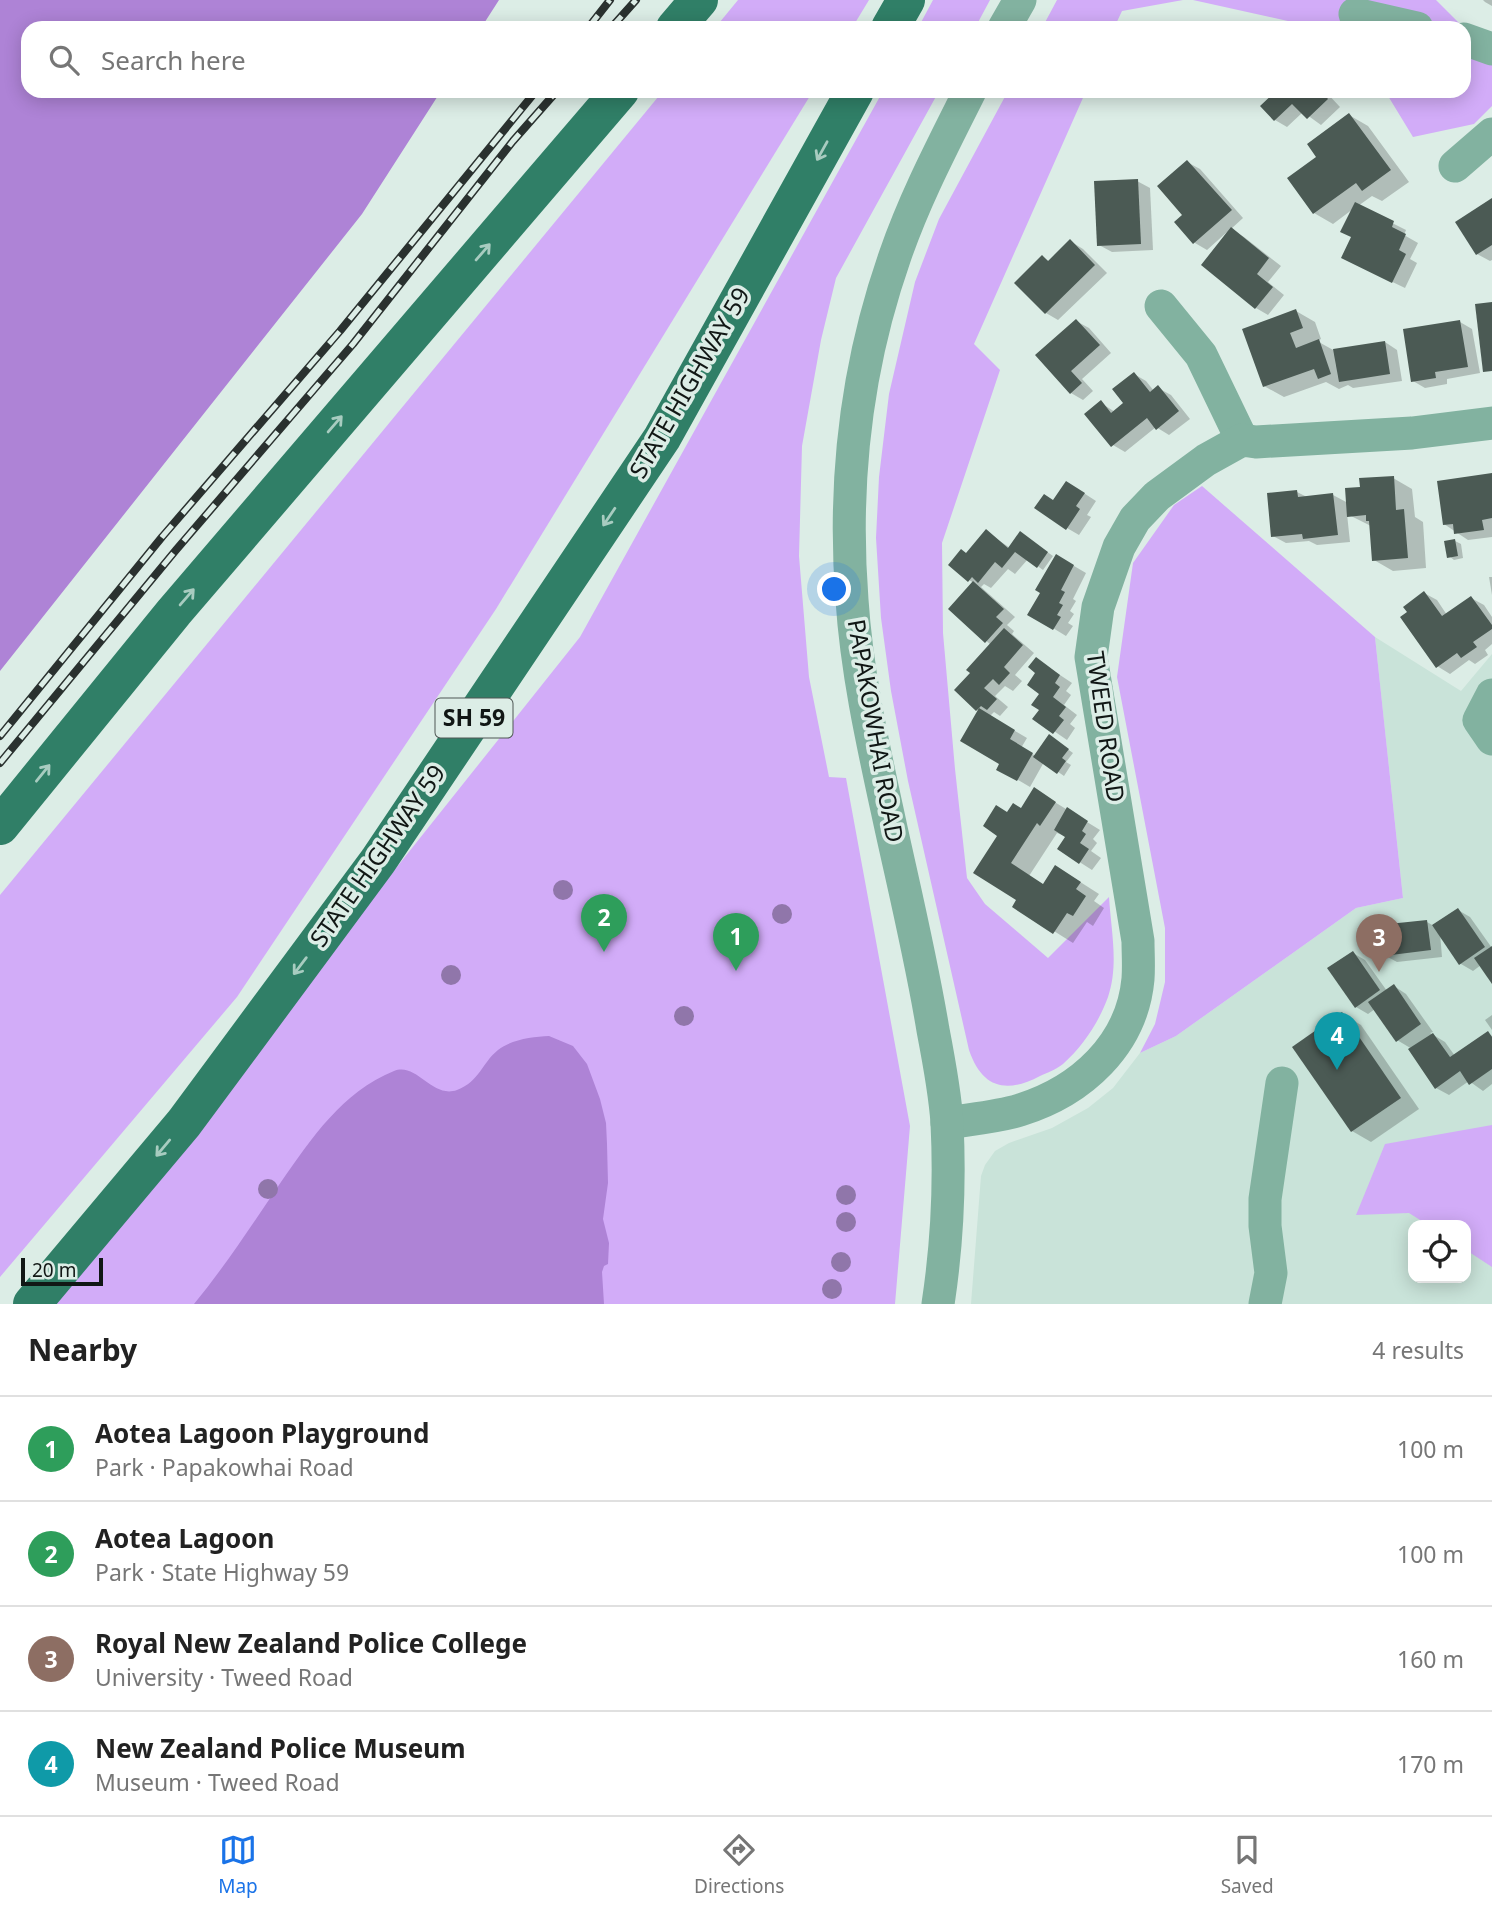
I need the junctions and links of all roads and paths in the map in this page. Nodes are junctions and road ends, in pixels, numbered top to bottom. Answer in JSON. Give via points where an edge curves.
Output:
{"nodes":[{"id":1,"x":698,"y":0,"type":"edge"},
{"id":2,"x":906,"y":0,"type":"edge"},
{"id":3,"x":1020,"y":0,"type":"edge"},
{"id":4,"x":1355,"y":14,"type":"dead end"},
{"id":5,"x":680,"y":21,"type":"edge"},
{"id":6,"x":894,"y":21,"type":"edge"},
{"id":7,"x":1008,"y":21,"type":"edge"},
{"id":8,"x":1386,"y":21,"type":"edge"},
{"id":9,"x":1471,"y":41,"type":"edge"},
{"id":10,"x":1492,"y":49,"type":"edge"},
{"id":11,"x":615,"y":98,"type":"edge"},
{"id":12,"x":851,"y":98,"type":"edge"},
{"id":13,"x":967,"y":98,"type":"edge"},
{"id":14,"x":1492,"y":134,"type":"edge"},
{"id":15,"x":1455,"y":166,"type":"dead end"},
{"id":16,"x":1161,"y":306,"type":"dead end"},
{"id":17,"x":1492,"y":423,"type":"edge"},
{"id":18,"x":1242,"y":440,"type":"junction"},
{"id":19,"x":1492,"y":695,"type":"edge"},
{"id":20,"x":1492,"y":739,"type":"edge"},
{"id":21,"x":0,"y":826,"type":"edge"},
{"id":22,"x":1282,"y":1083,"type":"dead end"},
{"id":23,"x":947,"y":1124,"type":"junction"},
{"id":24,"x":33,"y":1304,"type":"edge"},
{"id":25,"x":939,"y":1304,"type":"edge"},
{"id":26,"x":1265,"y":1304,"type":"edge"}],
"edges":[{"from":1,"to":5,"type":"main road"},
{"from":2,"to":6,"type":"main road"},
{"from":3,"to":7,"type":"street"},
{"from":4,"to":8,"type":"street"},
{"from":9,"to":10,"type":"street"},
{"from":21,"to":11,"type":"main road","one_way":true,"via":[[174,612]]},
{"from":12,"to":24,"type":"main road","name":"STATE HIGHWAY 59","number":"SH 59","one_way":true,"via":[[662,438],[379,861],[184,1123]]},
{"from":13,"to":23,"type":"street","name":"PAPAKOWHAI ROAD","via":[[909,218],[878,309],[865,360],[849,497],[859,661],[926,988]]},
{"from":14,"to":15,"type":"street"},
{"from":16,"to":18,"type":"street","via":[[1200,355]]},
{"from":17,"to":18,"type":"street","via":[[1412,433]]},
{"from":18,"to":23,"type":"street","name":"TWEED ROAD","via":[[1196,467],[1135,519],[1119,547],[1098,607],[1091,656],[1138,941],[1138,980],[1128,1018],[1109,1053],[1066,1091],[1020,1110]]},
{"from":19,"to":20,"type":"street","via":[[1479,720]]},
{"from":22,"to":26,"type":"street","via":[[1265,1199],[1270,1273]]},
{"from":23,"to":25,"type":"street","name":"PAPAKOWHAI ROAD","via":[[946,1236]]}]}
